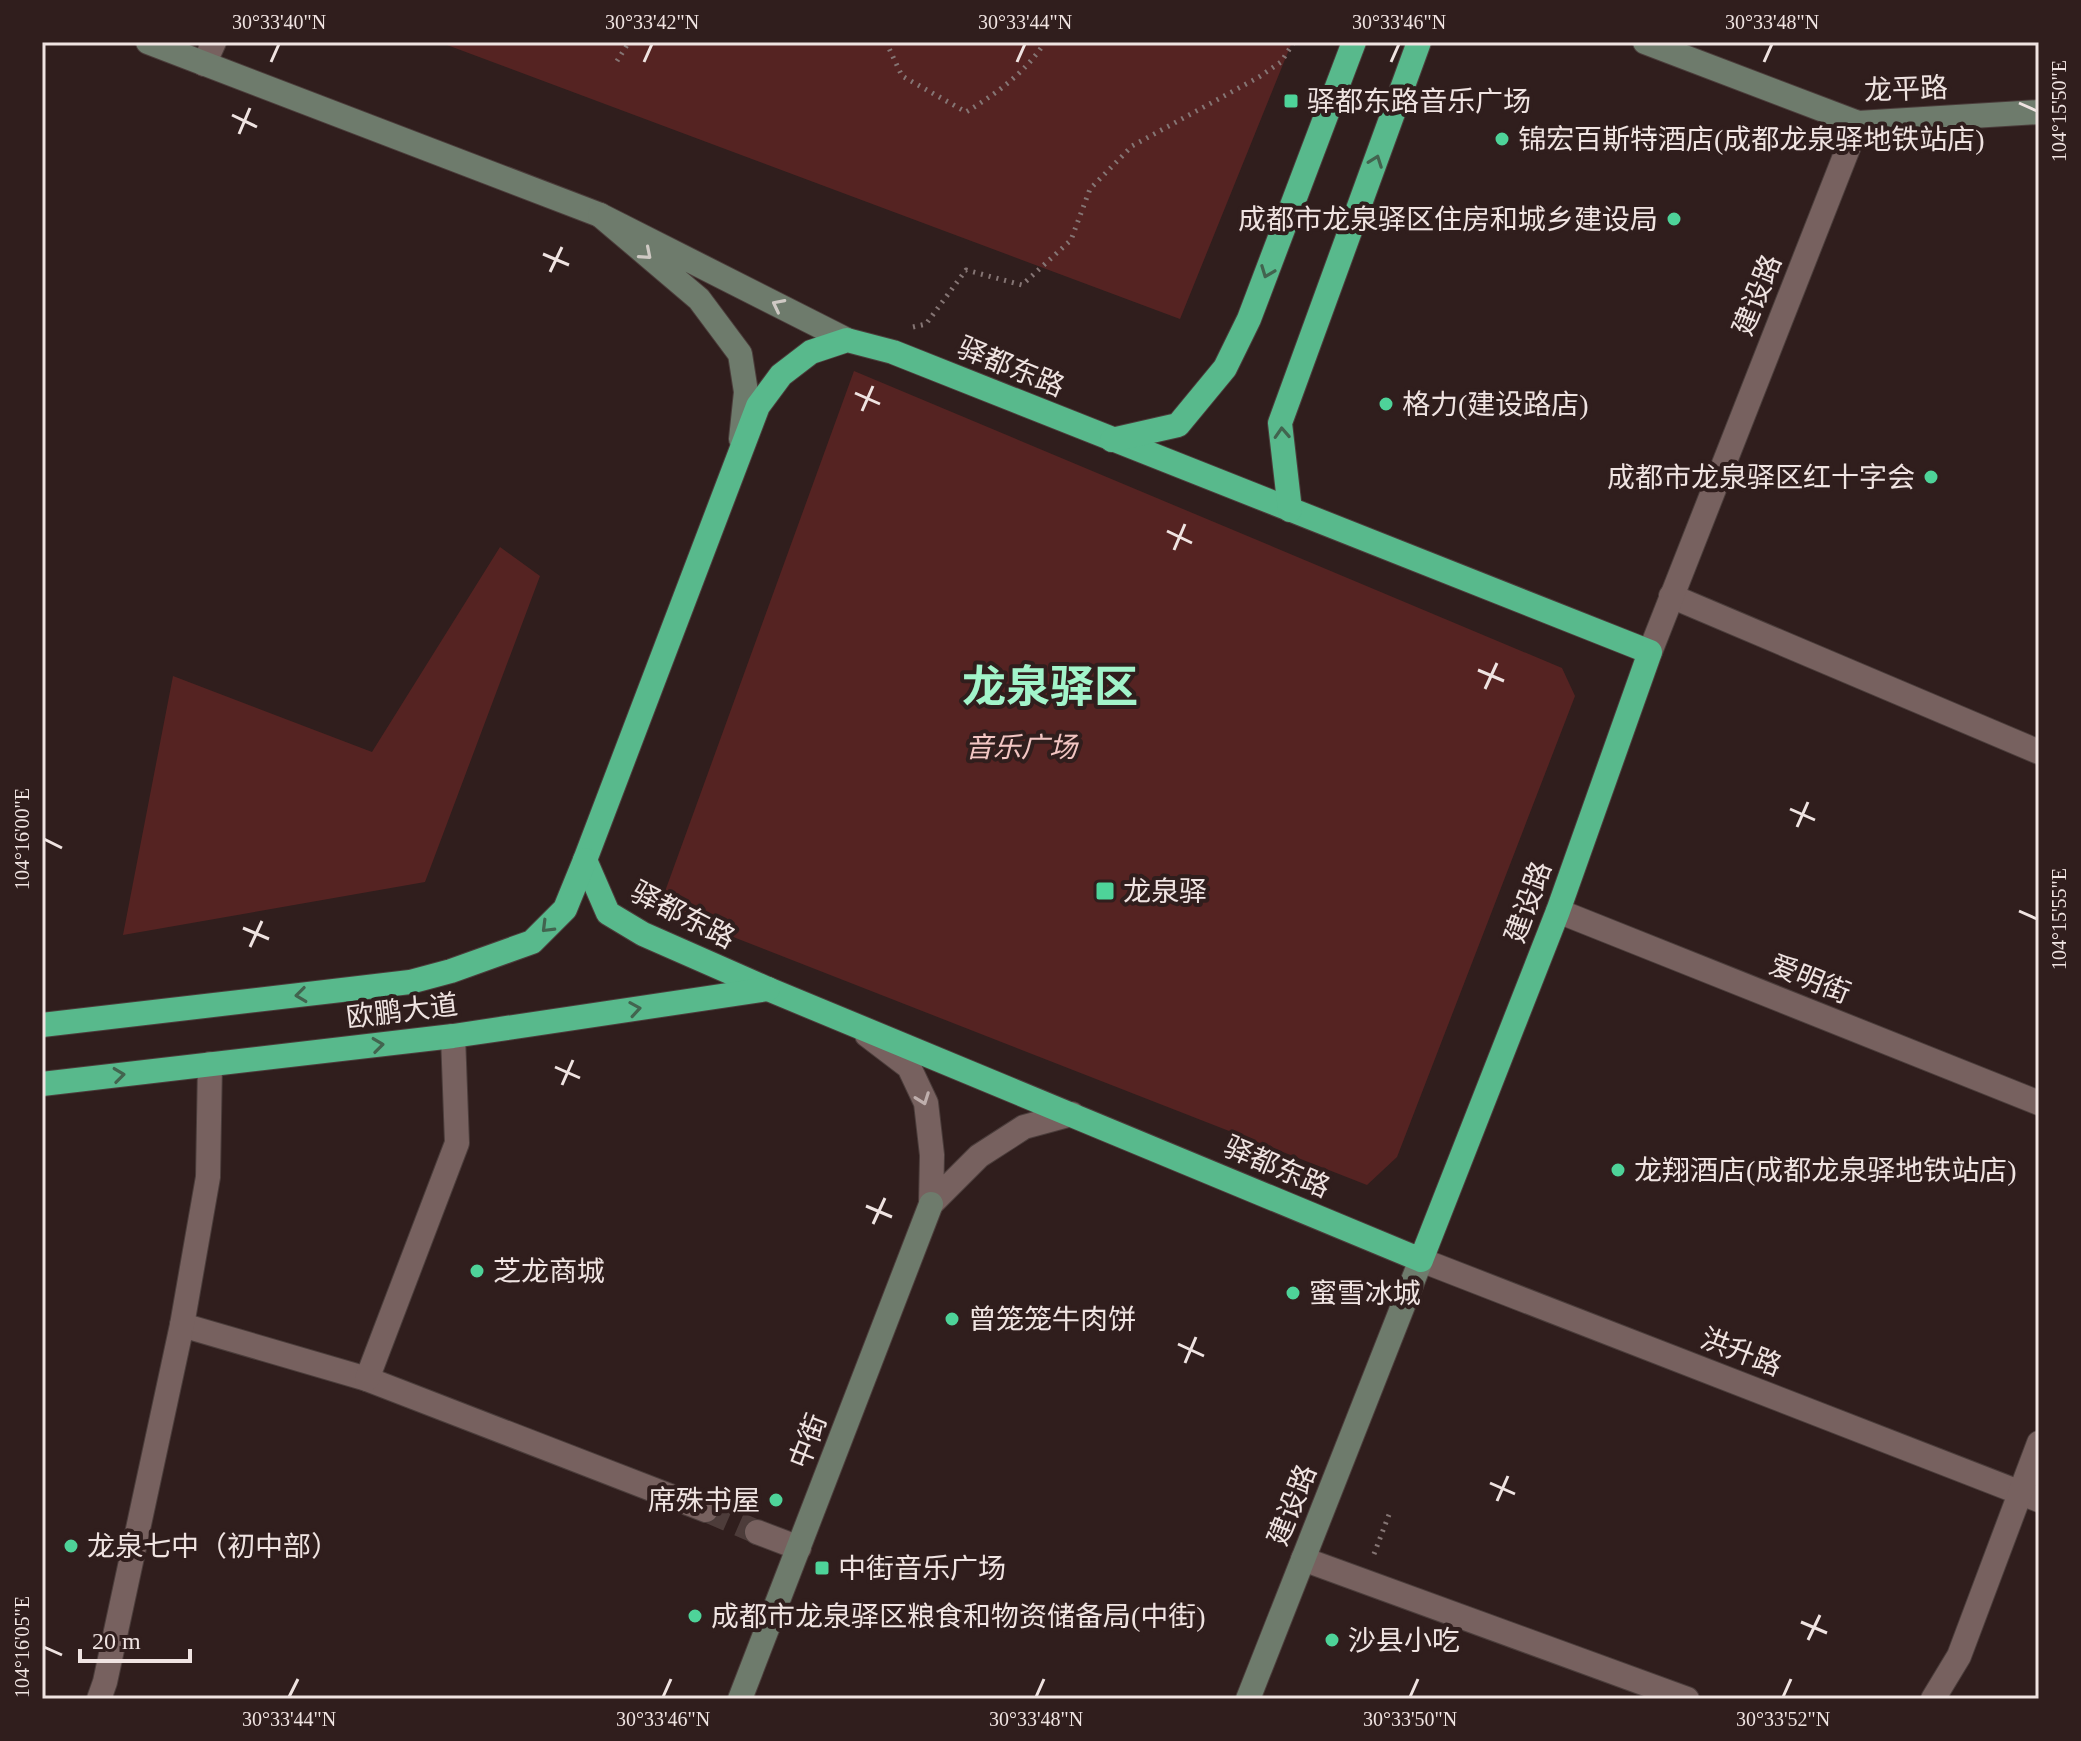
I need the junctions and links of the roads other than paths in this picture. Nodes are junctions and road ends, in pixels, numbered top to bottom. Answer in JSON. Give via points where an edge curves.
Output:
{"nodes":[{"id":1,"x":148,"y":42,"type":"edge"},
{"id":2,"x":1354,"y":42,"type":"edge"},
{"id":3,"x":1419,"y":42,"type":"edge"},
{"id":4,"x":1645,"y":42,"type":"edge"},
{"id":5,"x":209,"y":53,"type":"edge"},
{"id":6,"x":2039,"y":112,"type":"edge"},
{"id":7,"x":1858,"y":123,"type":"junction"},
{"id":8,"x":600,"y":215,"type":"junction"},
{"id":9,"x":847,"y":340,"type":"junction"},
{"id":10,"x":1112,"y":440,"type":"junction"},
{"id":11,"x":738,"y":457,"type":"junction"},
{"id":12,"x":1290,"y":510,"type":"junction"},
{"id":13,"x":1671,"y":596,"type":"junction"},
{"id":14,"x":1650,"y":652,"type":"junction"},
{"id":15,"x":2039,"y":752,"type":"edge"},
{"id":16,"x":585,"y":860,"type":"junction"},
{"id":17,"x":1558,"y":911,"type":"junction"},
{"id":18,"x":768,"y":989,"type":"junction"},
{"id":19,"x":853,"y":1023,"type":"junction"},
{"id":20,"x":42,"y":1025,"type":"edge"},
{"id":21,"x":453,"y":1036,"type":"junction"},
{"id":22,"x":210,"y":1064,"type":"junction"},
{"id":23,"x":42,"y":1084,"type":"edge"},
{"id":24,"x":2039,"y":1103,"type":"edge"},
{"id":25,"x":1072,"y":1114,"type":"junction"},
{"id":26,"x":931,"y":1204,"type":"junction"},
{"id":27,"x":1421,"y":1260,"type":"junction"},
{"id":28,"x":182,"y":1325,"type":"junction"},
{"id":29,"x":367,"y":1379,"type":"junction"},
{"id":30,"x":2039,"y":1443,"type":"edge"},
{"id":31,"x":2030,"y":1496,"type":"edge"},
{"id":32,"x":706,"y":1510,"type":"tunnel mouth"},
{"id":33,"x":757,"y":1532,"type":"tunnel mouth"},
{"id":34,"x":799,"y":1548,"type":"junction"},
{"id":35,"x":1303,"y":1559,"type":"junction"},
{"id":36,"x":99,"y":1699,"type":"edge"},
{"id":37,"x":740,"y":1699,"type":"edge"},
{"id":38,"x":1248,"y":1699,"type":"edge"},
{"id":39,"x":1687,"y":1699,"type":"edge"},
{"id":40,"x":1933,"y":1699,"type":"edge"}],
"edges":[{"from":1,"to":5,"type":"street"},
{"from":2,"to":10,"type":"highway","one_way":true,"via":[[1249,319],[1225,368],[1178,425]]},
{"from":12,"to":3,"type":"highway","one_way":true,"via":[[1280,423]]},
{"from":4,"to":7,"type":"street","name":"龙平路"},
{"from":5,"to":8,"type":"street"},
{"from":6,"to":7,"type":"street","name":"龙平路"},
{"from":7,"to":13,"type":"street","name":"建设路"},
{"from":9,"to":8,"type":"street","one_way":true},
{"from":8,"to":11,"type":"street","one_way":true,"via":[[699,299],[740,354],[746,392]]},
{"from":9,"to":10,"type":"highway","name":"驿都东路","via":[[893,352]]},
{"from":9,"to":11,"type":"highway","via":[[811,352],[781,375],[758,406]]},
{"from":10,"to":12,"type":"highway","name":"驿都东路"},
{"from":11,"to":16,"type":"highway"},
{"from":12,"to":14,"type":"highway","name":"驿都东路"},
{"from":13,"to":14,"type":"street","name":"建设路"},
{"from":13,"to":15,"type":"street"},
{"from":14,"to":17,"type":"highway","name":"建设路"},
{"from":16,"to":18,"type":"highway","name":"驿都东路","via":[[608,913]]},
{"from":16,"to":20,"type":"highway","name":"欧鹏大道","one_way":true,"via":[[565,909],[532,942],[451,971],[410,982]]},
{"from":17,"to":24,"type":"street","name":"爱明街"},
{"from":17,"to":27,"type":"highway","name":"建设路"},
{"from":18,"to":19,"type":"highway","name":"驿都东路"},
{"from":21,"to":18,"type":"highway","name":"欧鹏大道","one_way":true},
{"from":19,"to":25,"type":"highway","name":"驿都东路"},
{"from":19,"to":26,"type":"street","one_way":true,"via":[[909,1067],[926,1103]]},
{"from":22,"to":21,"type":"highway","name":"欧鹏大道","one_way":true},
{"from":21,"to":29,"type":"street","via":[[457,1143]]},
{"from":23,"to":22,"type":"highway","name":"欧鹏大道","one_way":true},
{"from":22,"to":28,"type":"street","via":[[208,1177]]},
{"from":25,"to":26,"type":"street","via":[[1024,1127],[979,1156]]},
{"from":25,"to":27,"type":"highway","name":"驿都东路"},
{"from":26,"to":34,"type":"street","name":"中街"},
{"from":27,"to":31,"type":"street","name":"洪升路"},
{"from":27,"to":35,"type":"street","name":"建设路"},
{"from":28,"to":29,"type":"street"},
{"from":28,"to":36,"type":"street"},
{"from":29,"to":32,"type":"street"},
{"from":30,"to":31,"type":"street"},
{"from":31,"to":40,"type":"street","via":[[1959,1656]]},
{"from":33,"to":34,"type":"street"},
{"from":34,"to":37,"type":"street","name":"中街"},
{"from":35,"to":38,"type":"street","name":"建设路"},
{"from":35,"to":39,"type":"street"}]}
